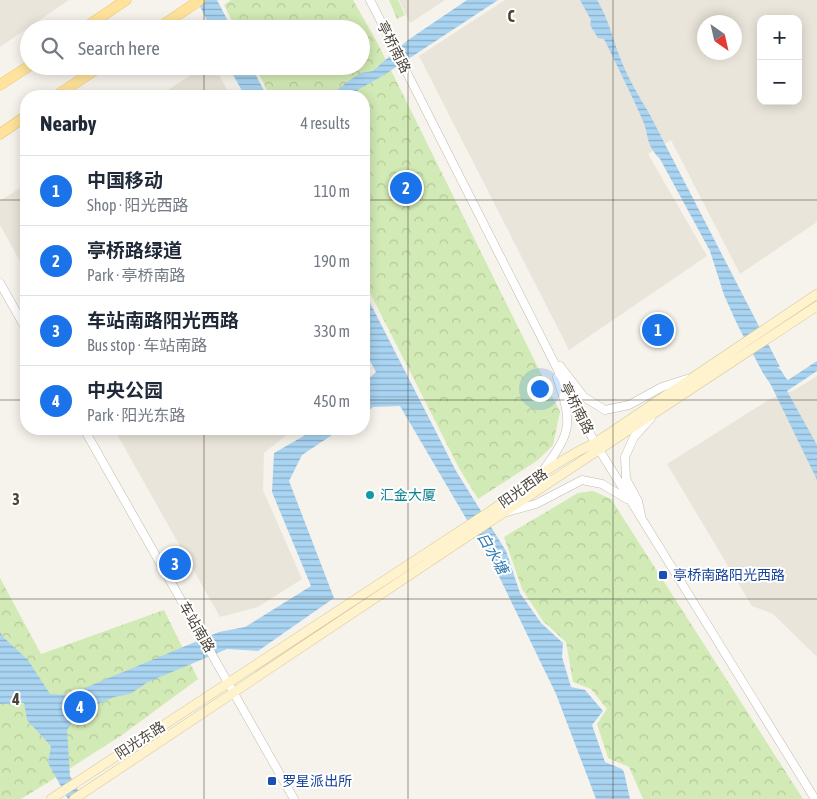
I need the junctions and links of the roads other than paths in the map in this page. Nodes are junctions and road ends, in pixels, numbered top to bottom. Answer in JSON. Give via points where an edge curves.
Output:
{"nodes":[{"id":1,"x":126,"y":0,"type":"edge"},
{"id":2,"x":370,"y":0,"type":"edge"},
{"id":3,"x":197,"y":2,"type":"edge"},
{"id":4,"x":96,"y":20,"type":"edge"},
{"id":5,"x":170,"y":20,"type":"edge"},
{"id":6,"x":20,"y":72,"type":"edge"},
{"id":7,"x":88,"y":75,"type":"edge"},
{"id":8,"x":0,"y":85,"type":"edge"},
{"id":9,"x":65,"y":90,"type":"edge"},
{"id":10,"x":20,"y":120,"type":"edge"},
{"id":11,"x":0,"y":134,"type":"edge"},
{"id":12,"x":0,"y":283,"type":"edge"},
{"id":13,"x":817,"y":294,"type":"edge"},
{"id":14,"x":817,"y":306,"type":"edge"},
{"id":15,"x":20,"y":318,"type":"edge"},
{"id":16,"x":547,"y":349,"type":"junction"},
{"id":17,"x":691,"y":377,"type":"junction"},
{"id":18,"x":654,"y":414,"type":"junction"},
{"id":19,"x":87,"y":435,"type":"edge"},
{"id":20,"x":597,"y":447,"type":"junction"},
{"id":21,"x":540,"y":475,"type":"junction"},
{"id":22,"x":629,"y":500,"type":"junction"},
{"id":23,"x":500,"y":510,"type":"junction"},
{"id":24,"x":642,"y":522,"type":"junction"},
{"id":25,"x":457,"y":538,"type":"junction"},
{"id":26,"x":228,"y":682,"type":"junction"},
{"id":27,"x":234,"y":692,"type":"junction"},
{"id":28,"x":51,"y":799,"type":"edge"},
{"id":29,"x":74,"y":799,"type":"edge"},
{"id":30,"x":294,"y":799,"type":"edge"},
{"id":31,"x":816,"y":799,"type":"edge"}],
"edges":[{"from":1,"to":4,"type":"main road"},
{"from":2,"to":16,"type":"street","name":"亭桥南路"},
{"from":3,"to":5,"type":"main road"},
{"from":6,"to":8,"type":"main road"},
{"from":7,"to":9,"type":"main road"},
{"from":10,"to":11,"type":"main road"},
{"from":12,"to":15,"type":"street"},
{"from":13,"to":17,"type":"main road","name":"阳光西路"},
{"from":14,"to":18,"type":"main road","name":"阳光西路"},
{"from":16,"to":17,"type":"street","via":[[584,397],[605,410],[629,405],[662,387]]},
{"from":16,"to":20,"type":"street","name":"亭桥南路"},
{"from":16,"to":21,"type":"street","via":[[568,412],[561,446]]},
{"from":17,"to":20,"type":"main road","name":"阳光西路"},
{"from":18,"to":20,"type":"main road","name":"阳光西路"},
{"from":18,"to":24,"type":"street","via":[[634,437],[624,457],[626,479],[638,501]]},
{"from":19,"to":26,"type":"street","name":"车站南路"},
{"from":20,"to":21,"type":"main road","name":"阳光西路","via":[[575,452]]},
{"from":20,"to":22,"type":"street","name":"亭桥南路"},
{"from":20,"to":23,"type":"main road","name":"阳光西路"},
{"from":21,"to":23,"type":"main road","name":"阳光西路"},
{"from":22,"to":23,"type":"street","via":[[602,484],[582,480],[536,504]]},
{"from":22,"to":24,"type":"street","name":"亭桥南路"},
{"from":23,"to":25,"type":"main road","name":"阳光西路"},
{"from":24,"to":31,"type":"street","name":"亭桥南路"},
{"from":25,"to":26,"type":"main road","name":"阳光西路"},
{"from":25,"to":27,"type":"main road","name":"阳光西路"},
{"from":26,"to":27,"type":"street","name":"车站南路"},
{"from":26,"to":28,"type":"main road","name":"阳光东路"},
{"from":27,"to":29,"type":"main road","name":"阳光东路"},
{"from":27,"to":30,"type":"street","name":"车站南路"}]}
